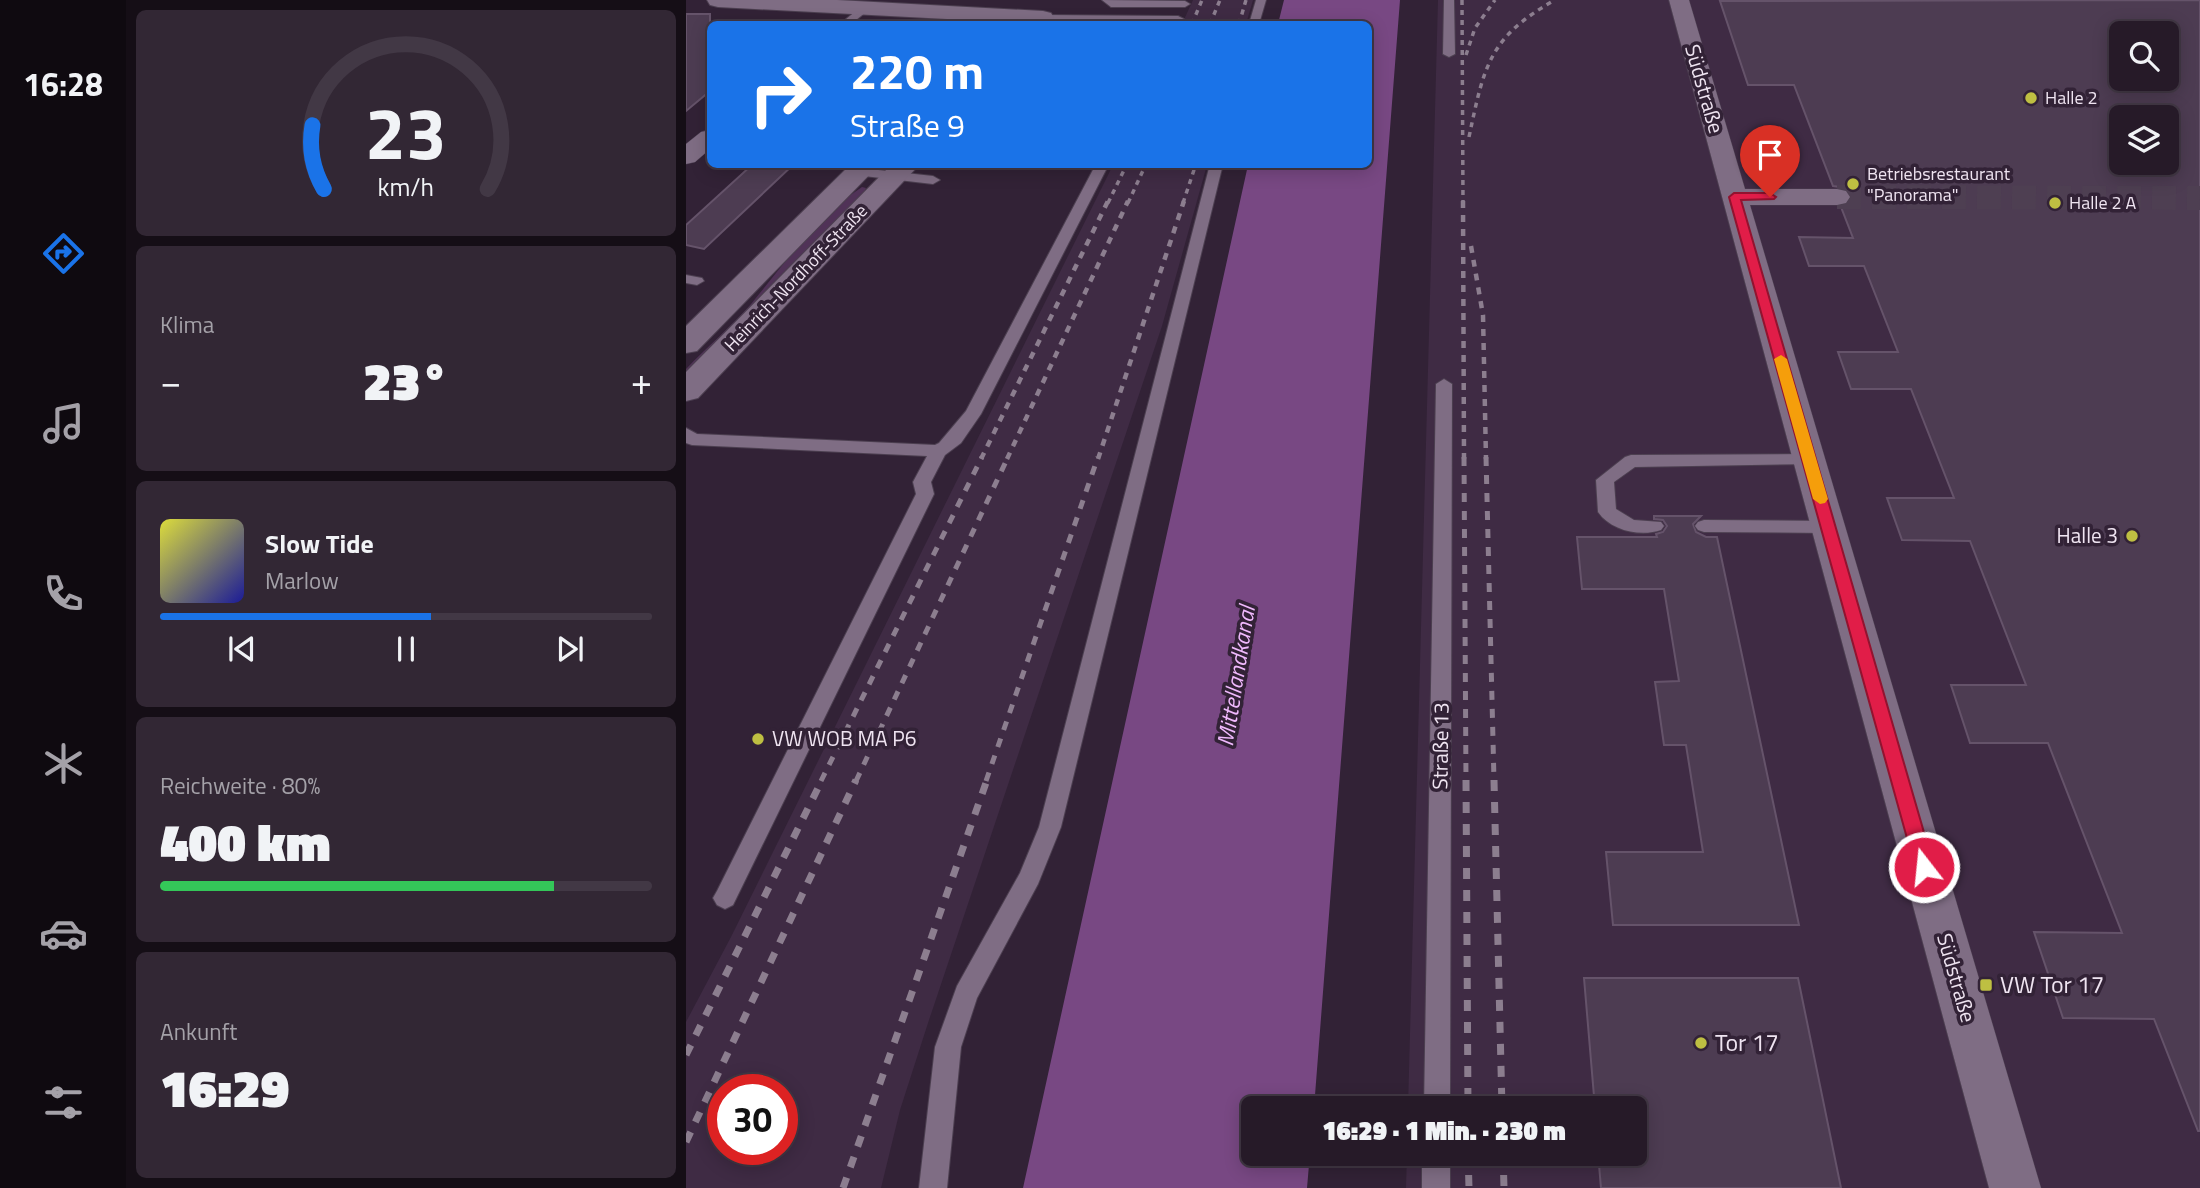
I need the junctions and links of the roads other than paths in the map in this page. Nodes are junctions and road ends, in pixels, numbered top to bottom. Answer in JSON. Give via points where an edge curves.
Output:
{"nodes":[{"id":1,"x":718,"y":0,"type":"edge"},
{"id":2,"x":890,"y":0,"type":"edge"},
{"id":3,"x":1107,"y":0,"type":"edge"},
{"id":4,"x":1261,"y":0,"type":"edge"},
{"id":5,"x":1449,"y":0,"type":"edge"},
{"id":6,"x":1679,"y":0,"type":"edge"},
{"id":7,"x":1186,"y":2,"type":"edge"},
{"id":8,"x":1167,"y":4,"type":"junction"},
{"id":9,"x":933,"y":5,"type":"edge"},
{"id":10,"x":866,"y":8,"type":"junction"},
{"id":11,"x":1014,"y":12,"type":"edge"},
{"id":12,"x":1047,"y":13,"type":"edge"},
{"id":13,"x":1160,"y":19,"type":"junction"},
{"id":14,"x":849,"y":21,"type":"edge"},
{"id":15,"x":952,"y":21,"type":"edge"},
{"id":16,"x":1171,"y":21,"type":"edge"},
{"id":17,"x":1176,"y":21,"type":"edge"},
{"id":18,"x":1255,"y":21,"type":"edge"},
{"id":19,"x":1449,"y":54,"type":"dead end"},
{"id":20,"x":864,"y":168,"type":"edge"},
{"id":21,"x":1101,"y":168,"type":"edge"},
{"id":22,"x":1216,"y":168,"type":"edge"},
{"id":23,"x":901,"y":170,"type":"edge"},
{"id":24,"x":933,"y":180,"type":"dead end"},
{"id":25,"x":1734,"y":197,"type":"junction"},
{"id":26,"x":1837,"y":197,"type":"tunnel mouth"},
{"id":27,"x":686,"y":344,"type":"edge"},
{"id":28,"x":1444,"y":384,"type":"dead end"},
{"id":29,"x":686,"y":391,"type":"edge"},
{"id":30,"x":686,"y":433,"type":"edge"},
{"id":31,"x":938,"y":451,"type":"junction"},
{"id":32,"x":1809,"y":460,"type":"junction"},
{"id":33,"x":1655,"y":526,"type":"dead end"},
{"id":34,"x":1704,"y":526,"type":"dead end"},
{"id":35,"x":1828,"y":527,"type":"junction"},
{"id":36,"x":725,"y":898,"type":"dead end"},
{"id":37,"x":1437,"y":1096,"type":"edge"},
{"id":38,"x":1436,"y":1166,"type":"edge"},
{"id":39,"x":933,"y":1188,"type":"edge"},
{"id":40,"x":1436,"y":1188,"type":"edge"},
{"id":41,"x":2015,"y":1188,"type":"edge"}],
"edges":[{"from":1,"to":10,"type":"main road"},
{"from":2,"to":9,"type":"main road"},
{"from":3,"to":8,"type":"lane","via":[[1111,4]]},
{"from":4,"to":18,"type":"lane"},
{"from":5,"to":19,"type":"lane"},
{"from":6,"to":25,"type":"street","name":"Südstraße"},
{"from":7,"to":8,"type":"lane"},
{"from":7,"to":17,"type":"lane"},
{"from":8,"to":13,"type":"lane"},
{"from":9,"to":10,"type":"main road"},
{"from":9,"to":11,"type":"main road"},
{"from":9,"to":15,"type":"main road"},
{"from":10,"to":14,"type":"lane"},
{"from":11,"to":12,"type":"main road"},
{"from":12,"to":13,"type":"lane"},
{"from":13,"to":16,"type":"lane"},
{"from":20,"to":23,"type":"lane"},
{"from":20,"to":27,"type":"main road","name":"Heinrich-Nordhoff-Straße"},
{"from":21,"to":31,"type":"lane","via":[[973,414],[953,444]]},
{"from":22,"to":39,"type":"lane","via":[[1049,827],[1030,877],[966,994],[948,1047]]},
{"from":23,"to":24,"type":"lane"},
{"from":23,"to":29,"type":"main road","name":"Heinrich-Nordhoff-Straße"},
{"from":25,"to":26,"type":"street"},
{"from":25,"to":32,"type":"street","name":"Südstraße"},
{"from":28,"to":37,"type":"lane","name":"Straße 13"},
{"from":30,"to":31,"type":"lane","via":[[692,439]]},
{"from":31,"to":36,"type":"lane","via":[[922,482],[925,494]]},
{"from":32,"to":33,"type":"lane","via":[[1631,461],[1605,480],[1607,512],[1631,526]]},
{"from":32,"to":35,"type":"street","name":"Südstraße"},
{"from":34,"to":35,"type":"lane"},
{"from":35,"to":41,"type":"street","name":"Südstraße"},
{"from":38,"to":40,"type":"lane"}]}
